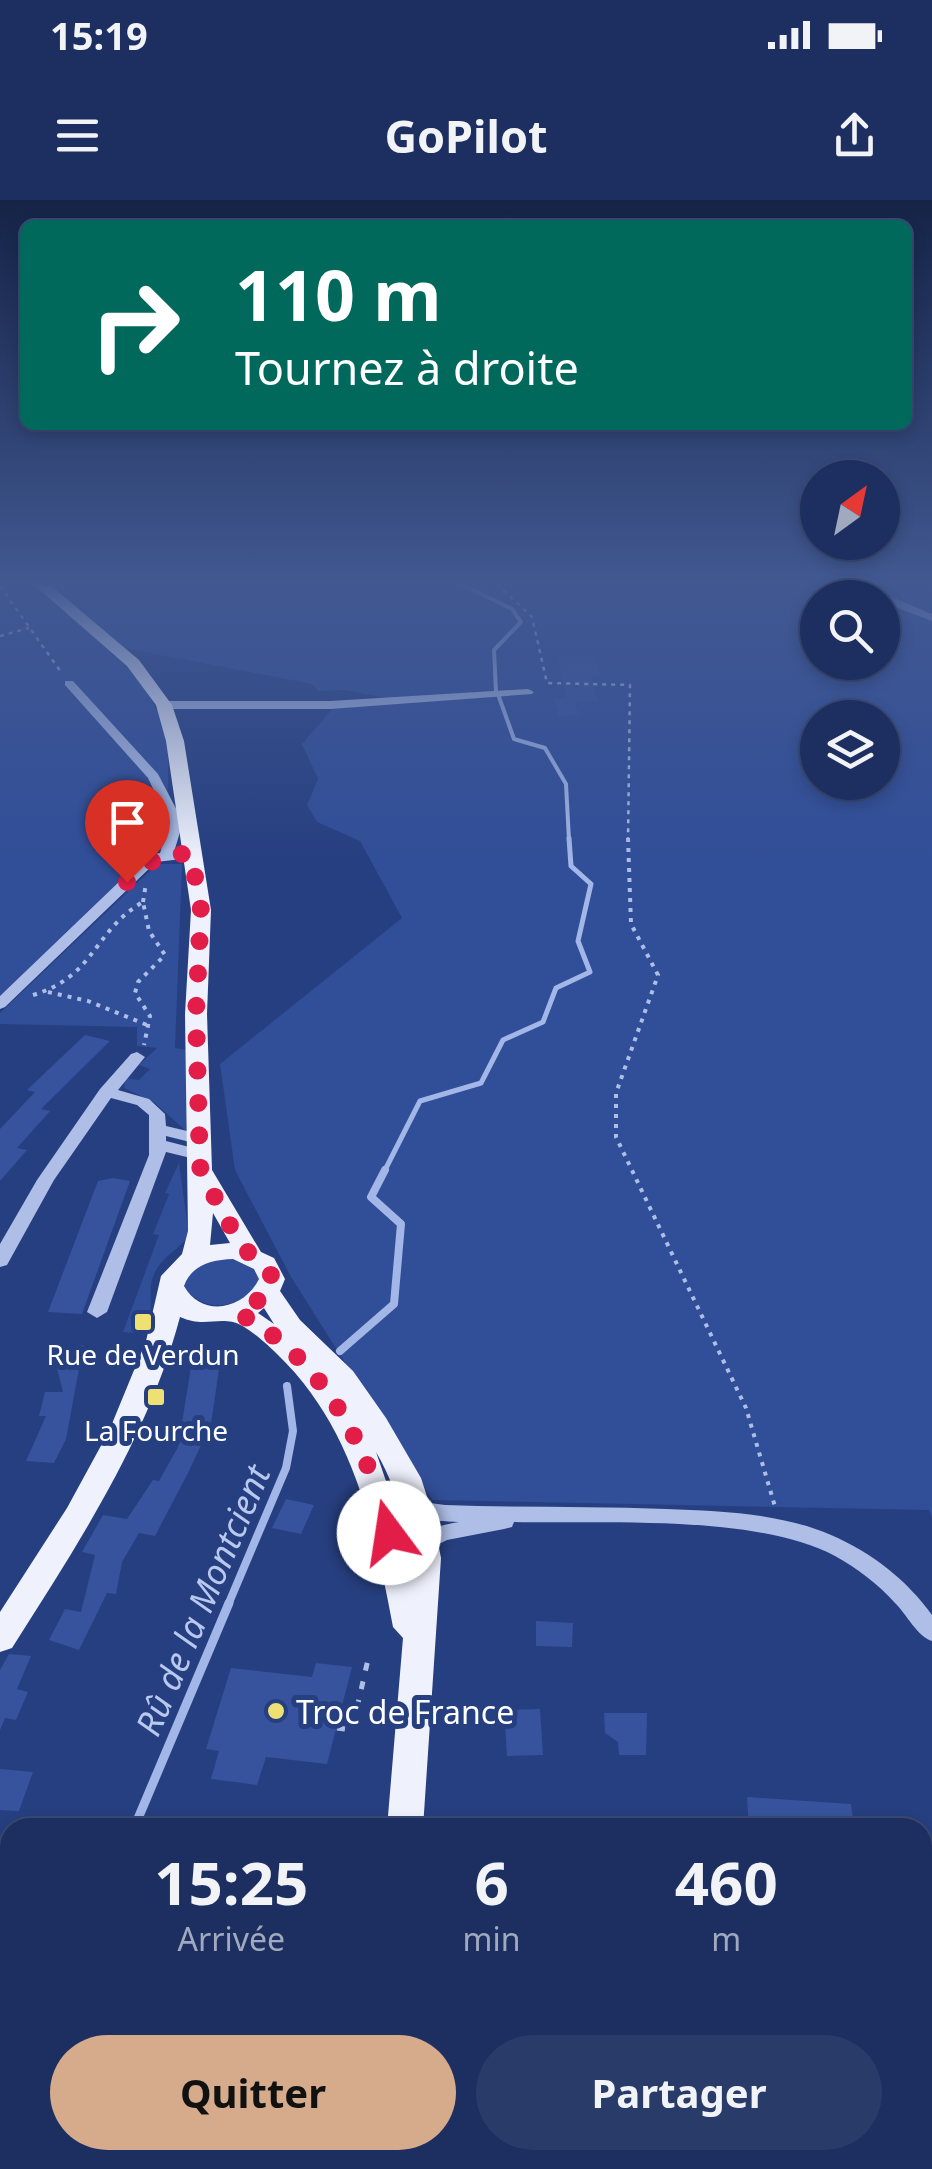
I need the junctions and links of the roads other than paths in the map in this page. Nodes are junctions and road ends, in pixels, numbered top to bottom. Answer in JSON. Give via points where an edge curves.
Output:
{"nodes":[{"id":1,"x":142,"y":676,"type":"edge"},
{"id":2,"x":69,"y":683,"type":"road end"},
{"id":3,"x":528,"y":692,"type":"dead end"},
{"id":4,"x":164,"y":706,"type":"junction"},
{"id":5,"x":179,"y":814,"type":"junction"},
{"id":6,"x":167,"y":854,"type":"junction"},
{"id":7,"x":191,"y":854,"type":"junction"},
{"id":8,"x":0,"y":1004,"type":"edge"},
{"id":9,"x":137,"y":1057,"type":"road end"},
{"id":10,"x":106,"y":1092,"type":"junction"},
{"id":11,"x":157,"y":1136,"type":"junction"},
{"id":12,"x":199,"y":1154,"type":"junction"},
{"id":13,"x":250,"y":1255,"type":"junction"},
{"id":14,"x":194,"y":1258,"type":"junction"},
{"id":15,"x":0,"y":1261,"type":"edge"},
{"id":16,"x":172,"y":1294,"type":"junction"},
{"id":17,"x":268,"y":1294,"type":"junction"},
{"id":18,"x":98,"y":1312,"type":"dead end"},
{"id":19,"x":238,"y":1313,"type":"junction"},
{"id":20,"x":208,"y":1315,"type":"junction"},
{"id":21,"x":163,"y":1336,"type":"junction"},
{"id":22,"x":380,"y":1495,"type":"junction"},
{"id":23,"x":417,"y":1512,"type":"junction"},
{"id":24,"x":529,"y":1514,"type":"junction"},
{"id":25,"x":423,"y":1544,"type":"junction"},
{"id":26,"x":932,"y":1632,"type":"edge"},
{"id":27,"x":0,"y":1639,"type":"edge"},
{"id":28,"x":414,"y":1656,"type":"junction"},
{"id":29,"x":406,"y":1818,"type":"edge"}],
"edges":[{"from":1,"to":4,"type":"main road"},
{"from":2,"to":5,"type":"street"},
{"from":3,"to":4,"type":"street","via":[[330,705]]},
{"from":4,"to":5,"type":"main road","via":[[175,742]]},
{"from":5,"to":6,"type":"street"},
{"from":5,"to":7,"type":"main road"},
{"from":6,"to":7,"type":"street"},
{"from":6,"to":8,"type":"street","via":[[152,858]]},
{"from":7,"to":12,"type":"main road","via":[[201,910]]},
{"from":9,"to":10,"type":"street"},
{"from":10,"to":11,"type":"street","via":[[142,1102],[157,1114]]},
{"from":10,"to":15,"type":"street","via":[[41,1182]]},
{"from":11,"to":12,"type":"street"},
{"from":11,"to":18,"type":"street","via":[[158,1156]]},
{"from":12,"to":13,"type":"main road"},
{"from":12,"to":14,"type":"main road","via":[[202,1231]]},
{"from":13,"to":14,"type":"main road","via":[[222,1251]]},
{"from":13,"to":17,"type":"main road","via":[[272,1276]]},
{"from":14,"to":16,"type":"main road","via":[[172,1278]]},
{"from":16,"to":20,"type":"main road"},
{"from":16,"to":21,"type":"main road"},
{"from":17,"to":19,"type":"main road"},
{"from":17,"to":23,"type":"main road","via":[[376,1424]]},
{"from":19,"to":20,"type":"main road"},
{"from":19,"to":22,"type":"main road","via":[[269,1330],[314,1374],[353,1432]]},
{"from":20,"to":21,"type":"main road"},
{"from":21,"to":27,"type":"main road","via":[[122,1438]]},
{"from":22,"to":23,"type":"street"},
{"from":22,"to":28,"type":"main road"},
{"from":23,"to":24,"type":"street"},
{"from":23,"to":25,"type":"main road"},
{"from":24,"to":25,"type":"street","via":[[442,1533]]},
{"from":24,"to":26,"type":"street","via":[[781,1527],[871,1568]]},
{"from":25,"to":28,"type":"main road"},
{"from":28,"to":29,"type":"main road"}]}
